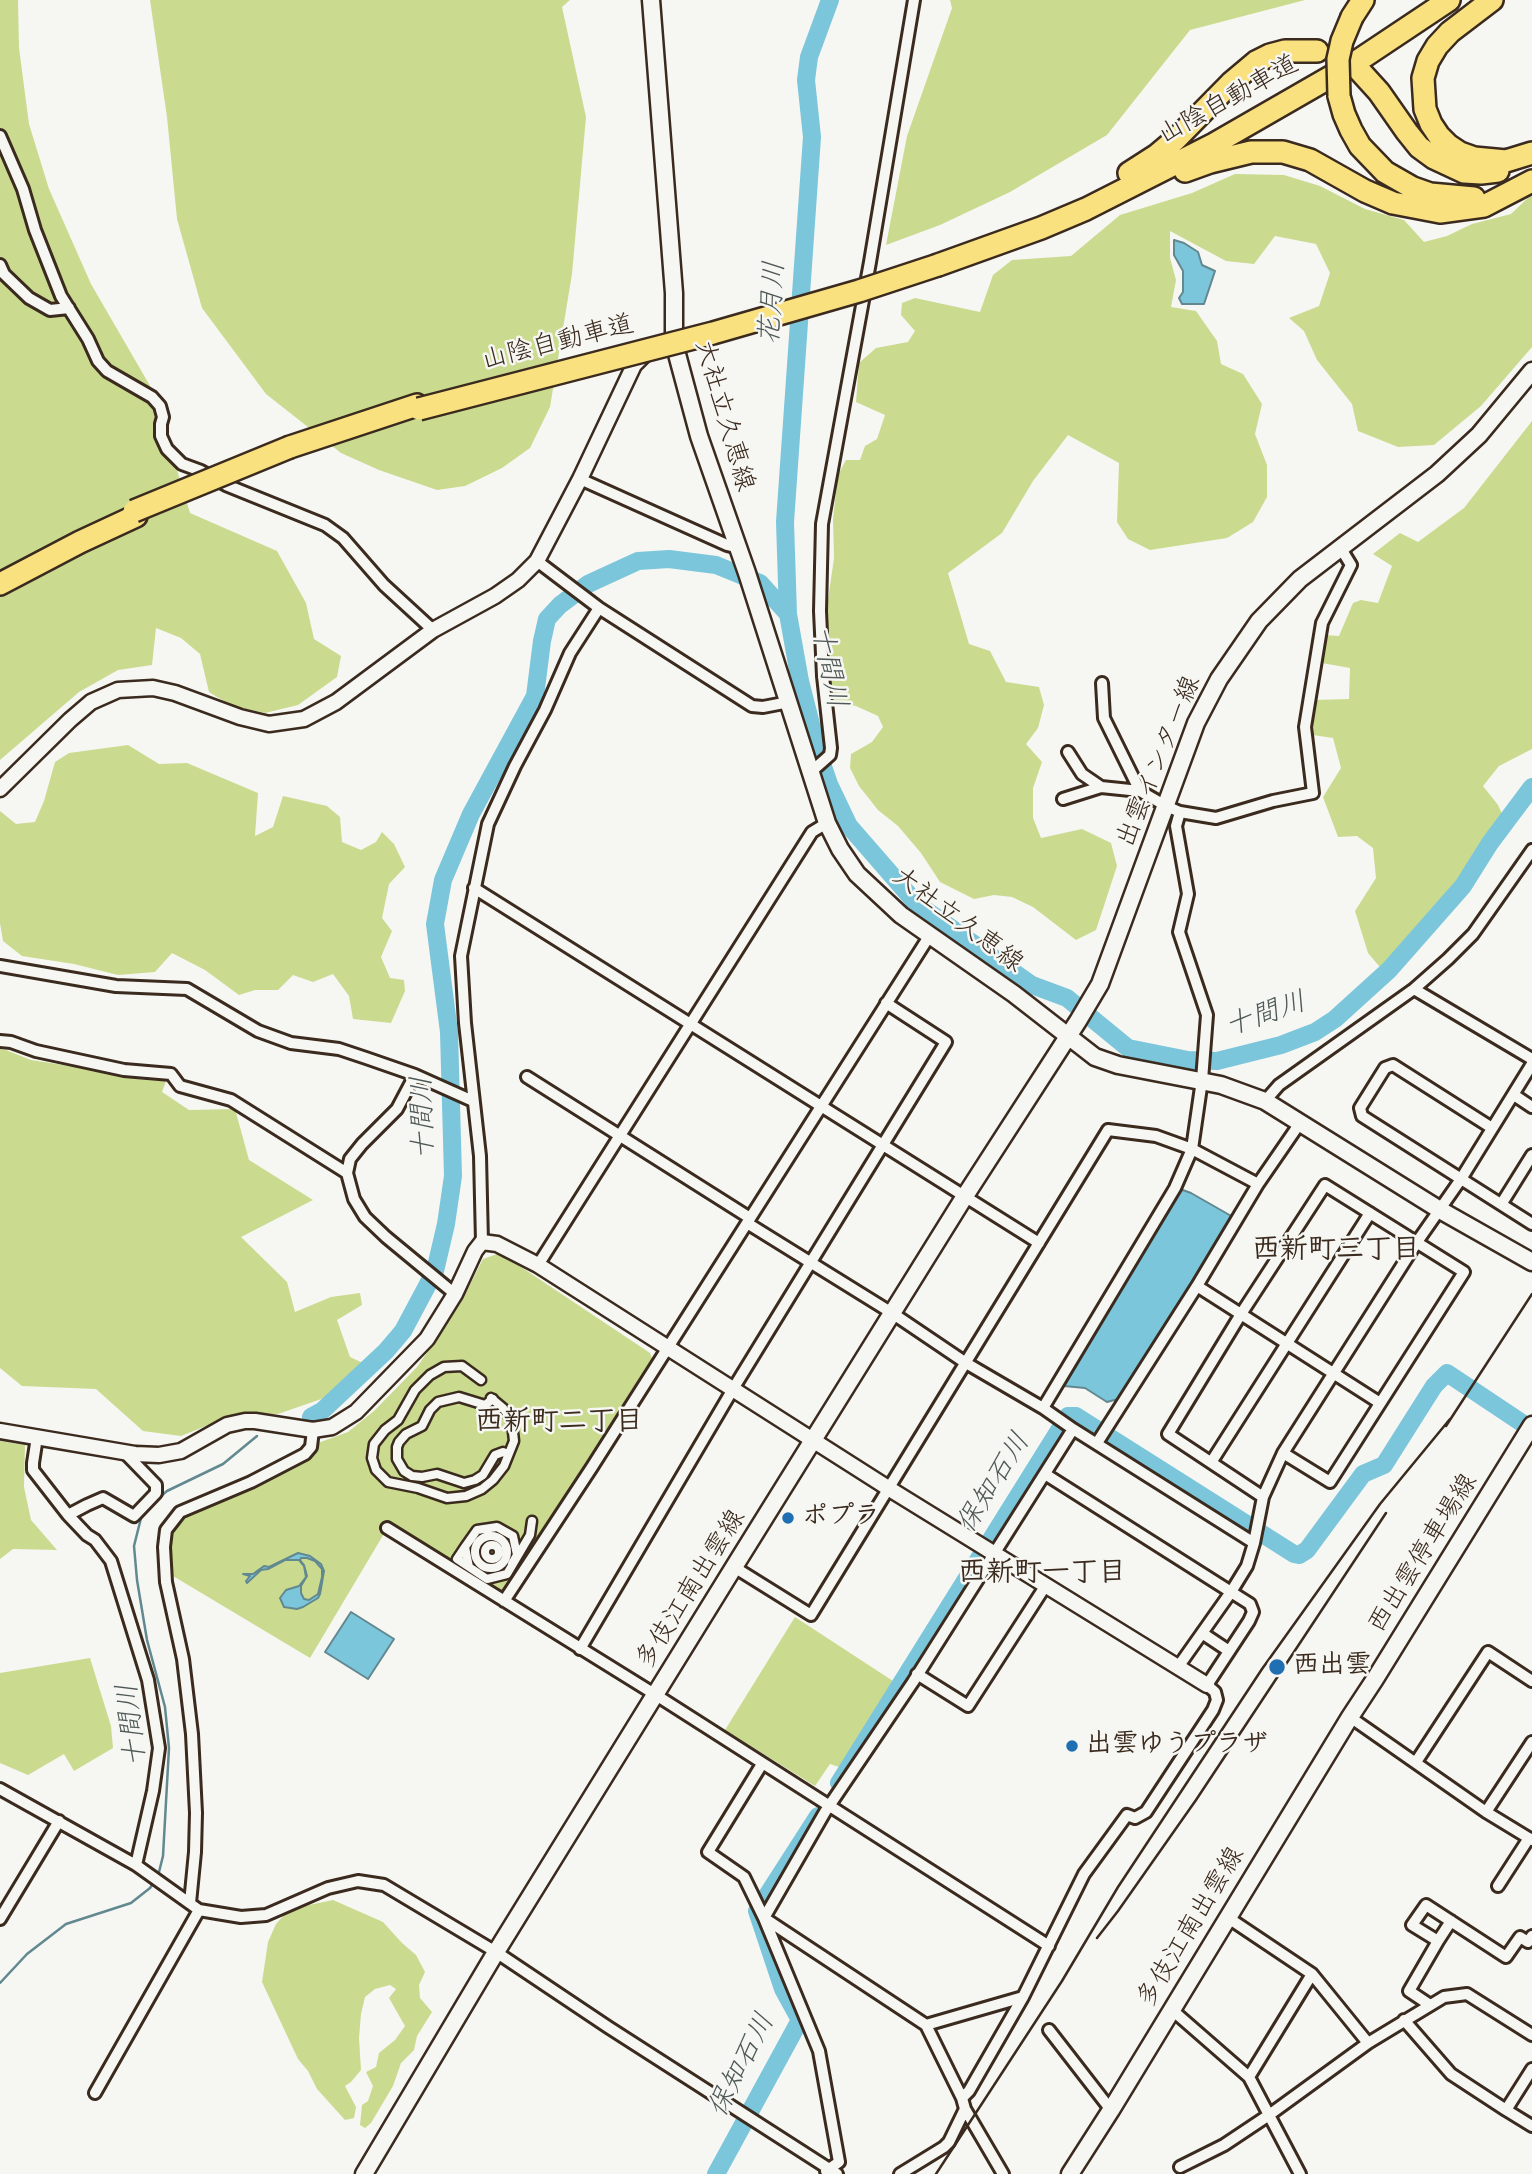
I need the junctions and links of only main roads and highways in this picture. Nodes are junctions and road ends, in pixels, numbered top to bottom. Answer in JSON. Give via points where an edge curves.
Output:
{"nodes":[{"id":1,"x":651,"y":0,"type":"edge"},
{"id":2,"x":1450,"y":0,"type":"edge"},
{"id":3,"x":1492,"y":0,"type":"edge"},
{"id":4,"x":1357,"y":9,"type":"edge"},
{"id":5,"x":1317,"y":51,"type":"dead end"},
{"id":6,"x":1352,"y":70,"type":"junction"},
{"id":7,"x":1532,"y":154,"type":"edge"},
{"id":8,"x":1532,"y":181,"type":"edge"},
{"id":9,"x":1511,"y":193,"type":"junction"},
{"id":10,"x":1085,"y":206,"type":"junction"},
{"id":11,"x":1532,"y":371,"type":"edge"},
{"id":12,"x":135,"y":513,"type":"junction"},
{"id":13,"x":0,"y":577,"type":"edge"},
{"id":14,"x":0,"y":584,"type":"edge"},
{"id":15,"x":1068,"y":1037,"type":"junction"},
{"id":16,"x":1532,"y":1262,"type":"edge"},
{"id":17,"x":1532,"y":1426,"type":"edge"},
{"id":18,"x":1353,"y":1712,"type":"joint"},
{"id":19,"x":365,"y":2174,"type":"edge"},
{"id":20,"x":1070,"y":2174,"type":"edge"}],
"edges":[{"from":1,"to":15,"type":"main road","name":"大社立久恵線","via":[[674,342],[699,436],[827,822],[857,874],[901,915]]},
{"from":2,"to":6,"type":"highway","name":"山陰自動車道"},
{"from":3,"to":7,"type":"highway","via":[[1450,32],[1433,54],[1423,78],[1425,109],[1439,136],[1460,153],[1497,161]]},
{"from":4,"to":9,"type":"highway","bridge":true,"via":[[1338,59],[1343,114],[1360,146],[1384,172],[1413,188],[1447,197],[1488,198]]},
{"from":5,"to":10,"type":"highway","via":[[1284,51],[1256,62],[1157,155]]},
{"from":6,"to":7,"type":"highway","via":[[1379,92],[1419,147],[1448,166],[1464,172],[1496,172]]},
{"from":6,"to":10,"type":"highway","name":"山陰自動車道"},
{"from":8,"to":9,"type":"highway"},
{"from":9,"to":10,"type":"highway","via":[[1484,206],[1440,212],[1393,203],[1310,160],[1283,152],[1251,152]]},
{"from":10,"to":12,"type":"highway","name":"山陰自動車道","bridge":true,"via":[[1041,228],[835,298],[418,407],[291,449]]},
{"from":11,"to":15,"type":"main road","name":"出雲インター線","via":[[1479,435],[1446,466],[1300,579],[1259,621],[1219,678],[1196,723],[1173,809],[1100,984]]},
{"from":12,"to":13,"type":"highway","name":"山陰自動車道"},
{"from":12,"to":14,"type":"highway","name":"山陰自動車道"},
{"from":15,"to":16,"type":"main road","name":"大社立久恵線","via":[[1118,1065],[1202,1080],[1265,1101]]},
{"from":15,"to":19,"type":"main road","name":"多伎江南出雲線","via":[[734,1567]]},
{"from":17,"to":18,"type":"main road","name":"西出雲停車場線"},
{"from":18,"to":20,"type":"main road","name":"多伎江南出雲線"}]}
